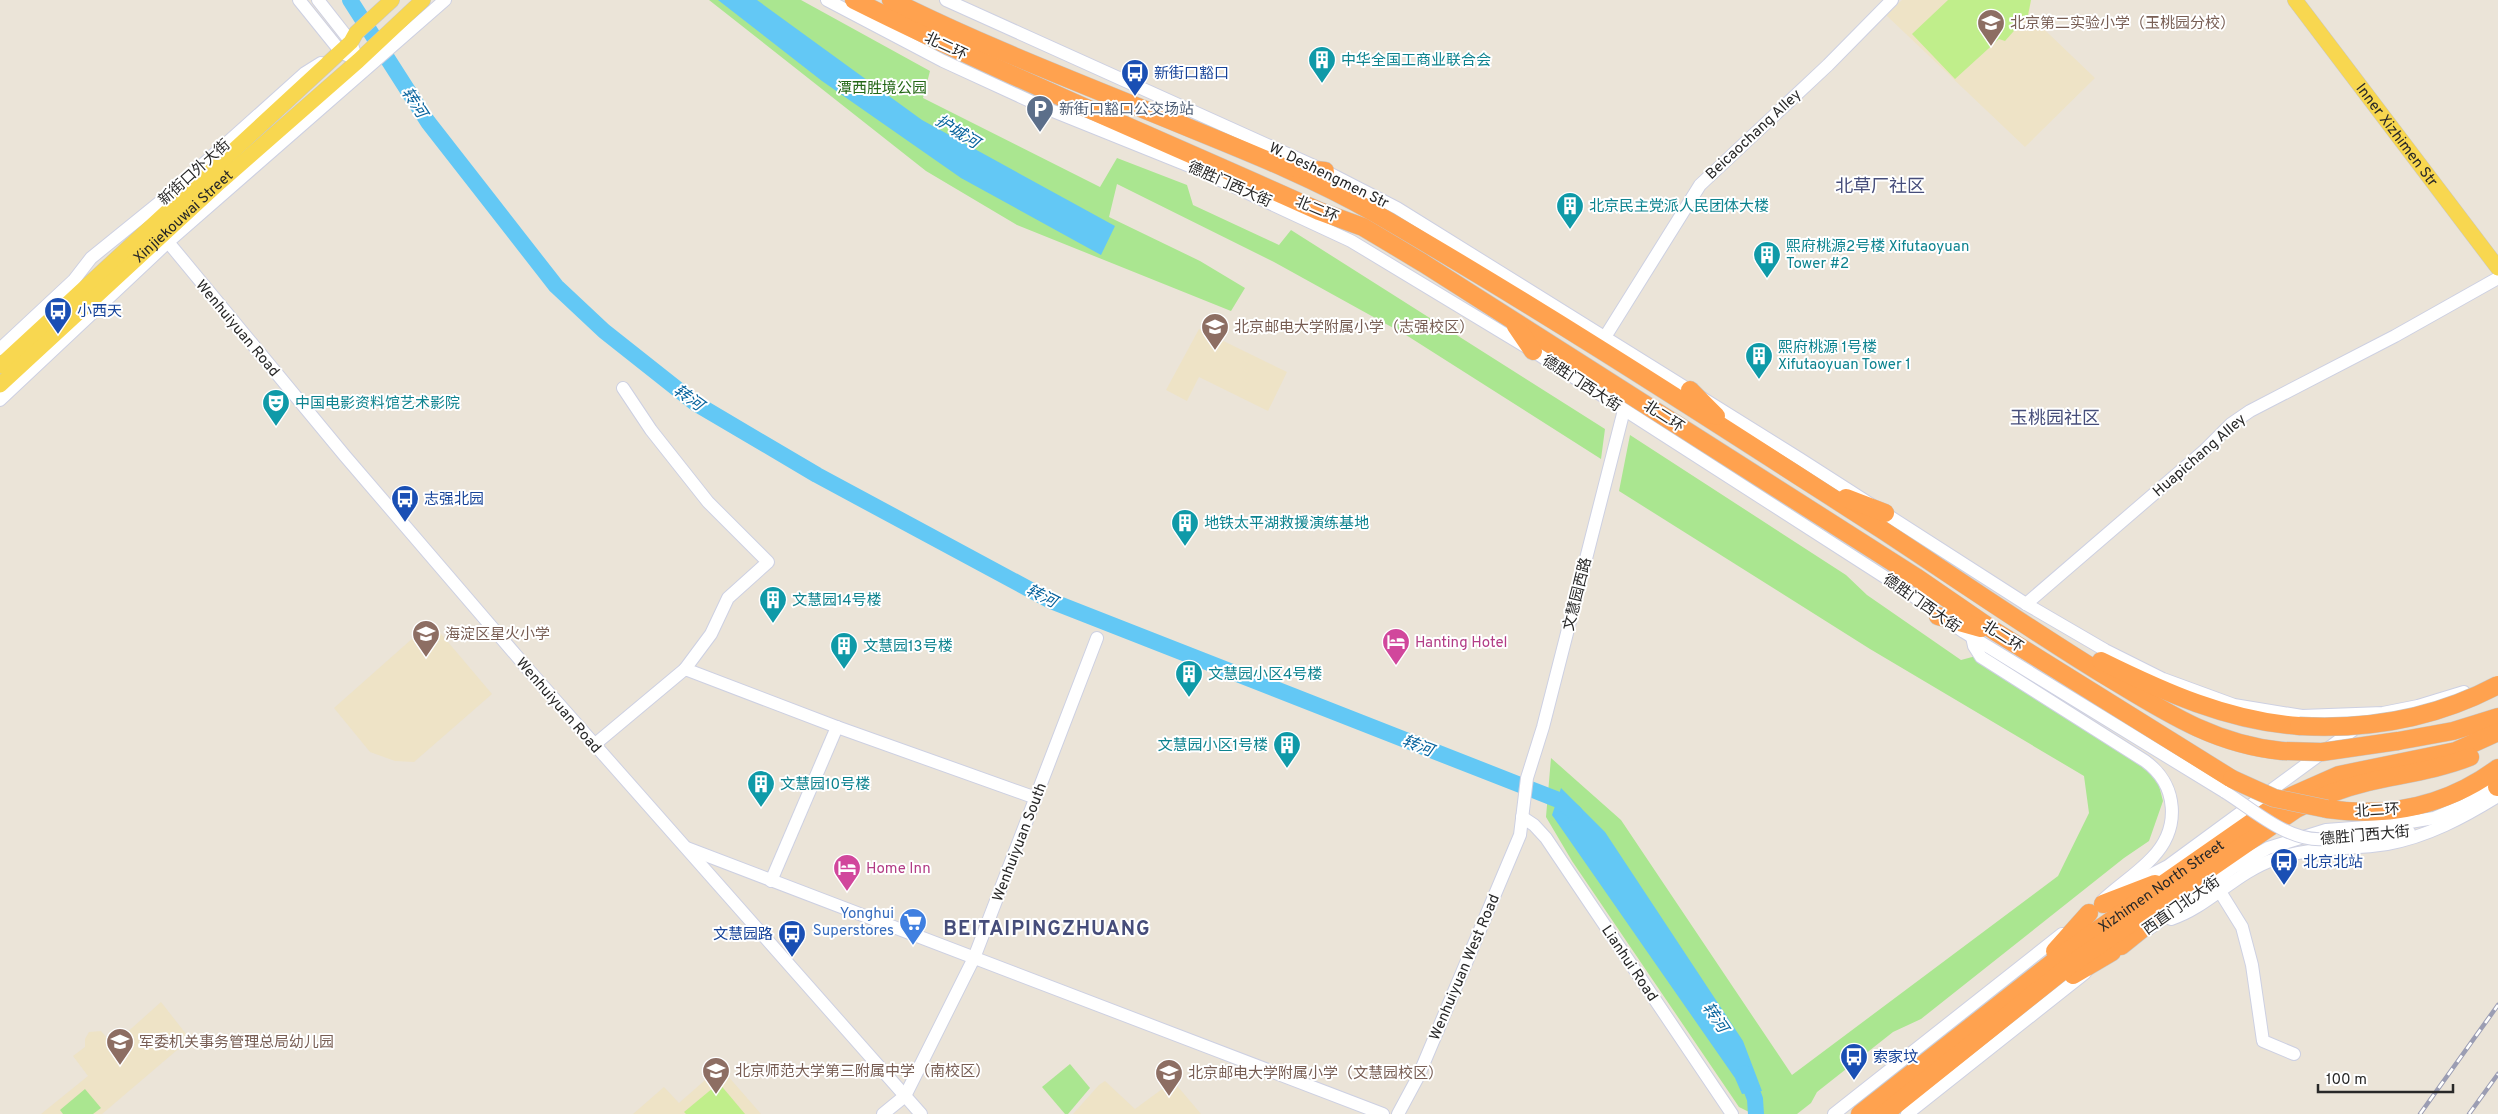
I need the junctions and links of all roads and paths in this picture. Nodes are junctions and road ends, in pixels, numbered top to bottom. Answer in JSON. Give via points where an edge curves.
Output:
{"nodes":[{"id":1,"x":299,"y":0,"type":"edge"},
{"id":2,"x":318,"y":0,"type":"edge"},
{"id":3,"x":392,"y":0,"type":"edge"},
{"id":4,"x":423,"y":0,"type":"edge"},
{"id":5,"x":445,"y":0,"type":"edge"},
{"id":6,"x":827,"y":0,"type":"edge"},
{"id":7,"x":854,"y":0,"type":"edge"},
{"id":8,"x":891,"y":0,"type":"edge"},
{"id":9,"x":904,"y":0,"type":"edge"},
{"id":10,"x":946,"y":0,"type":"edge"},
{"id":11,"x":1892,"y":0,"type":"edge"},
{"id":12,"x":2295,"y":0,"type":"edge"},
{"id":13,"x":931,"y":20,"type":"junction"},
{"id":14,"x":388,"y":41,"type":"junction"},
{"id":15,"x":349,"y":42,"type":"junction"},
{"id":16,"x":367,"y":61,"type":"junction"},
{"id":17,"x":255,"y":167,"type":"junction"},
{"id":18,"x":1285,"y":167,"type":"junction"},
{"id":19,"x":1326,"y":171,"type":"junction"},
{"id":20,"x":220,"y":182,"type":"junction"},
{"id":21,"x":1279,"y":206,"type":"junction"},
{"id":22,"x":1319,"y":211,"type":"junction"},
{"id":23,"x":168,"y":242,"type":"junction"},
{"id":24,"x":2498,"y":268,"type":"edge"},
{"id":25,"x":2498,"y":278,"type":"edge"},
{"id":26,"x":1512,"y":319,"type":"junction"},
{"id":27,"x":1605,"y":337,"type":"junction"},
{"id":28,"x":0,"y":349,"type":"edge"},
{"id":29,"x":1533,"y":351,"type":"junction"},
{"id":30,"x":0,"y":366,"type":"edge"},
{"id":31,"x":0,"y":384,"type":"edge"},
{"id":32,"x":623,"y":388,"type":"dead end"},
{"id":33,"x":1690,"y":390,"type":"junction"},
{"id":34,"x":0,"y":400,"type":"edge"},
{"id":35,"x":1624,"y":410,"type":"junction"},
{"id":36,"x":1739,"y":439,"type":"junction"},
{"id":37,"x":1806,"y":483,"type":"junction"},
{"id":38,"x":1885,"y":513,"type":"junction"},
{"id":39,"x":2026,"y":604,"type":"junction"},
{"id":40,"x":1938,"y":616,"type":"junction"},
{"id":41,"x":2014,"y":619,"type":"junction"},
{"id":42,"x":1996,"y":632,"type":"junction"},
{"id":43,"x":1972,"y":637,"type":"junction"},
{"id":44,"x":1097,"y":638,"type":"dead end"},
{"id":45,"x":685,"y":669,"type":"junction"},
{"id":46,"x":2498,"y":676,"type":"edge"},
{"id":47,"x":2498,"y":685,"type":"edge"},
{"id":48,"x":2374,"y":714,"type":"junction"},
{"id":49,"x":2498,"y":716,"type":"edge"},
{"id":50,"x":837,"y":727,"type":"junction"},
{"id":51,"x":2498,"y":732,"type":"edge"},
{"id":52,"x":594,"y":745,"type":"junction"},
{"id":53,"x":2498,"y":745,"type":"edge"},
{"id":54,"x":2498,"y":768,"type":"edge"},
{"id":55,"x":2228,"y":785,"type":"junction"},
{"id":56,"x":2498,"y":786,"type":"edge"},
{"id":57,"x":2462,"y":791,"type":"junction"},
{"id":58,"x":1036,"y":798,"type":"junction"},
{"id":59,"x":1524,"y":798,"type":"joint"},
{"id":60,"x":1522,"y":817,"type":"junction"},
{"id":61,"x":2447,"y":824,"type":"junction"},
{"id":62,"x":684,"y":847,"type":"junction"},
{"id":63,"x":2181,"y":880,"type":"junction"},
{"id":64,"x":771,"y":881,"type":"junction"},
{"id":65,"x":2219,"y":890,"type":"junction"},
{"id":66,"x":2096,"y":908,"type":"junction"},
{"id":67,"x":2152,"y":926,"type":"junction"},
{"id":68,"x":2117,"y":949,"type":"junction"},
{"id":69,"x":974,"y":958,"type":"junction"},
{"id":70,"x":2028,"y":981,"type":"junction"},
{"id":71,"x":2025,"y":1003,"type":"junction"},
{"id":72,"x":2294,"y":1054,"type":"dead end"},
{"id":73,"x":905,"y":1096,"type":"junction"},
{"id":74,"x":883,"y":1114,"type":"edge"},
{"id":75,"x":921,"y":1114,"type":"edge"},
{"id":76,"x":1384,"y":1114,"type":"edge"},
{"id":77,"x":1398,"y":1114,"type":"edge"},
{"id":78,"x":1732,"y":1114,"type":"edge"},
{"id":79,"x":1834,"y":1114,"type":"edge"},
{"id":80,"x":1860,"y":1114,"type":"edge"},
{"id":81,"x":1884,"y":1114,"type":"edge"},
{"id":82,"x":1907,"y":1114,"type":"edge"}],
"edges":[{"from":1,"to":15,"type":"street"},
{"from":2,"to":15,"type":"street"},
{"from":3,"to":15,"type":"main road","name":"新街口外大街"},
{"from":4,"to":14,"type":"main road"},
{"from":5,"to":14,"type":"street"},
{"from":6,"to":21,"type":"street","name":"德胜门西大街","via":[[1043,107]]},
{"from":7,"to":22,"type":"highway","name":"北二环","via":[[1025,82]]},
{"from":8,"to":13,"type":"highway","name":"北二环"},
{"from":9,"to":13,"type":"highway"},
{"from":10,"to":19,"type":"street","name":"W. Deshengmen Str"},
{"from":11,"to":27,"type":"street","name":"Beicaochang Alley","via":[[1700,185]]},
{"from":12,"to":24,"type":"main road","name":"Inner Xizhimen Str"},
{"from":13,"to":18,"type":"highway","name":"北二环"},
{"from":14,"to":16,"type":"main road"},
{"from":15,"to":16,"type":"street"},
{"from":15,"to":28,"type":"street","name":"新街口外大街","via":[[305,73],[170,194],[91,258],[74,280]]},
{"from":15,"to":30,"type":"main road","name":"Xinjiekouwai Street"},
{"from":16,"to":17,"type":"street"},
{"from":16,"to":20,"type":"main road","name":"Xinjiekouwai Street"},
{"from":17,"to":20,"type":"main road"},
{"from":17,"to":23,"type":"street"},
{"from":18,"to":19,"type":"highway"},
{"from":18,"to":36,"type":"highway","name":"北二环","via":[[1369,210],[1521,300]]},
{"from":19,"to":27,"type":"street","name":"W. Deshengmen Str","via":[[1397,208]]},
{"from":20,"to":31,"type":"main road","name":"Xinjiekouwai Street"},
{"from":21,"to":22,"type":"highway"},
{"from":21,"to":29,"type":"street","name":"德胜门西大街","via":[[1351,241]]},
{"from":22,"to":26,"type":"highway","name":"北二环","via":[[1363,227]]},
{"from":23,"to":34,"type":"street","name":"Xinjiekouwai Street"},
{"from":23,"to":52,"type":"street","name":"Wenhuiyuan Road","via":[[345,456]]},
{"from":25,"to":39,"type":"street","name":"Huapichang Alley","via":[[2231,424]]},
{"from":26,"to":29,"type":"highway"},
{"from":26,"to":42,"type":"highway","name":"北二环","via":[[1916,577]]},
{"from":27,"to":33,"type":"street","name":"W. Deshengmen Str"},
{"from":29,"to":35,"type":"street","name":"德胜门西大街"},
{"from":32,"to":45,"type":"street","via":[[651,430],[708,502],[768,562],[728,598],[711,634]]},
{"from":33,"to":36,"type":"highway"},
{"from":33,"to":38,"type":"street"},
{"from":35,"to":40,"type":"street","name":"德胜门西大街","via":[[1905,590]]},
{"from":35,"to":59,"type":"street","name":"文慧园西路"},
{"from":36,"to":37,"type":"highway","name":"北二环"},
{"from":37,"to":38,"type":"highway"},
{"from":37,"to":41,"type":"highway","name":"北二环"},
{"from":38,"to":39,"type":"street"},
{"from":39,"to":48,"type":"street","via":[[2120,658],[2214,699],[2294,716]]},
{"from":40,"to":42,"type":"highway"},
{"from":40,"to":43,"type":"street","name":"德胜门西大街"},
{"from":41,"to":47,"type":"highway","bridge":true,"via":[[2044,627],[2099,660],[2194,703],[2252,720],[2299,726],[2353,727],[2410,718],[2456,704]]},
{"from":41,"to":49,"type":"highway","name":"北二环","bridge":true,"via":[[2191,726],[2234,742],[2282,751],[2322,752],[2458,730]]},
{"from":42,"to":55,"type":"highway","name":"北二环"},
{"from":43,"to":55,"type":"street","name":"德胜门西大街"},
{"from":43,"to":66,"type":"street","via":[[1981,657],[2143,759],[2170,790],[2172,814],[2162,845]]},
{"from":44,"to":58,"type":"street","name":"Wenhuiyuan South"},
{"from":45,"to":50,"type":"street"},
{"from":45,"to":52,"type":"street"},
{"from":46,"to":48,"type":"street","via":[[2435,702]]},
{"from":48,"to":66,"type":"street","via":[[2170,865]]},
{"from":50,"to":58,"type":"street"},
{"from":50,"to":64,"type":"street"},
{"from":51,"to":63,"type":"highway","name":"Xizhimen North Street","via":[[2456,750],[2356,770],[2309,786],[2273,807]]},
{"from":52,"to":62,"type":"street","name":"Wenhuiyuan Road"},
{"from":53,"to":63,"type":"highway","name":"Xizhimen North Street","via":[[2446,766],[2360,784],[2316,800]]},
{"from":54,"to":57,"type":"highway"},
{"from":55,"to":57,"type":"highway","name":"北二环","bridge":true,"via":[[2327,810],[2362,812],[2425,804]]},
{"from":55,"to":61,"type":"street","name":"德胜门西大街","bridge":true,"via":[[2294,835],[2309,839],[2392,834]]},
{"from":56,"to":57,"type":"highway"},
{"from":56,"to":61,"type":"street"},
{"from":56,"to":67,"type":"street","name":"西直门北大街","via":[[2465,805],[2430,818],[2392,825],[2326,830],[2272,847],[2234,867]]},
{"from":58,"to":69,"type":"street","name":"Wenhuiyuan South"},
{"from":59,"to":60,"type":"street","name":"Wenhuiyuan West Road"},
{"from":60,"to":77,"type":"street","name":"Wenhuiyuan West Road","via":[[1519,837],[1418,1077]]},
{"from":60,"to":78,"type":"street","name":"Lianhui Road","via":[[1534,824],[1546,838]]},
{"from":61,"to":65,"type":"street","via":[[2391,843],[2289,854],[2254,867]]},
{"from":62,"to":64,"type":"street"},
{"from":62,"to":73,"type":"street","name":"Wenhuiyuan Road"},
{"from":63,"to":66,"type":"highway"},
{"from":63,"to":68,"type":"highway","via":[[2151,922]]},
{"from":63,"to":70,"type":"highway","name":"Xizhimen North Street","via":[[2084,939]]},
{"from":63,"to":71,"type":"highway","name":"Xizhimen North Street"},
{"from":64,"to":69,"type":"street"},
{"from":65,"to":67,"type":"street","via":[[2184,914]]},
{"from":65,"to":72,"type":"street","via":[[2242,927],[2252,965],[2263,1040]]},
{"from":66,"to":70,"type":"highway"},
{"from":66,"to":79,"type":"street"},
{"from":67,"to":68,"type":"street","name":"西直门北大街"},
{"from":68,"to":71,"type":"highway"},
{"from":68,"to":82,"type":"street","name":"西直门北大街"},
{"from":69,"to":73,"type":"street","name":"Wenhuiyuan South"},
{"from":69,"to":76,"type":"street"},
{"from":70,"to":80,"type":"highway","name":"Xizhimen North Street"},
{"from":71,"to":81,"type":"highway","name":"Xizhimen North Street"},
{"from":73,"to":74,"type":"street"},
{"from":73,"to":75,"type":"street","name":"Wenhuiyuan Road"}]}
